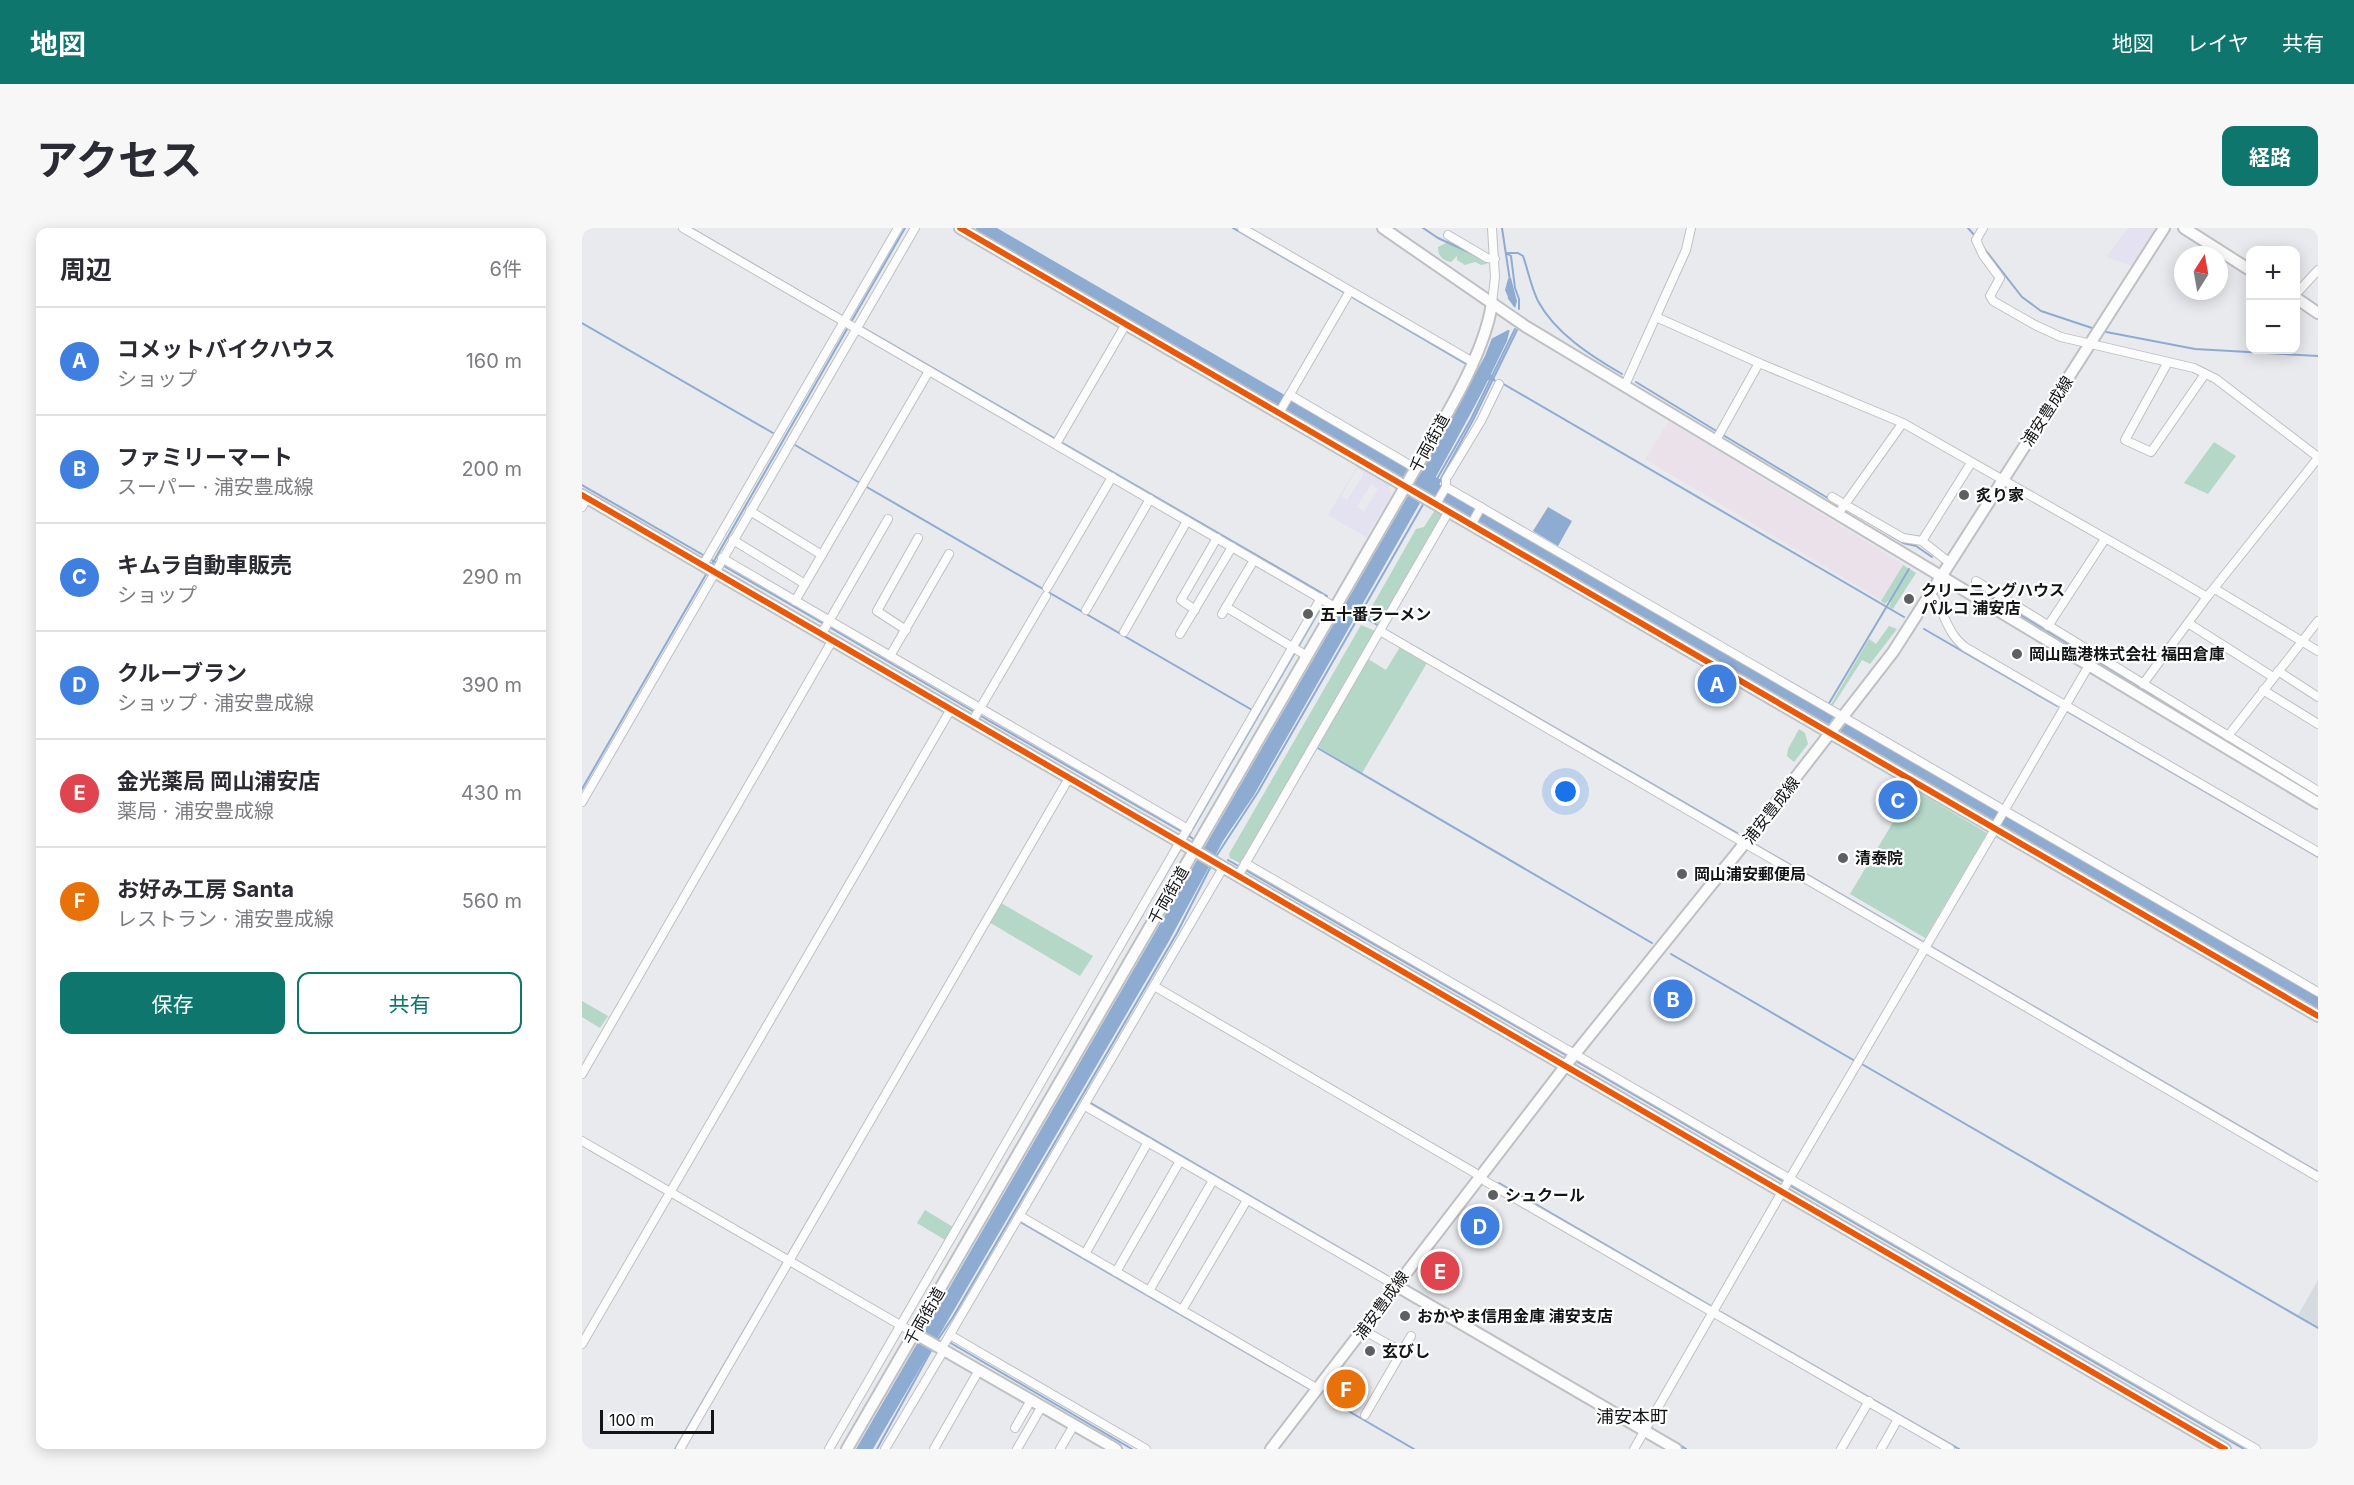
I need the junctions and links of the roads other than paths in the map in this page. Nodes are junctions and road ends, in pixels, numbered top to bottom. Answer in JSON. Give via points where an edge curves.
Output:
{"nodes":[{"id":1,"x":683,"y":228,"type":"edge"},
{"id":2,"x":898,"y":228,"type":"edge"},
{"id":3,"x":915,"y":228,"type":"edge"},
{"id":4,"x":960,"y":228,"type":"edge"},
{"id":5,"x":1242,"y":228,"type":"edge"},
{"id":6,"x":1383,"y":228,"type":"edge"},
{"id":7,"x":1492,"y":228,"type":"edge"},
{"id":8,"x":1691,"y":228,"type":"edge"},
{"id":9,"x":2164,"y":228,"type":"edge"},
{"id":10,"x":2184,"y":228,"type":"edge"},
{"id":11,"x":1978,"y":233,"type":"edge"},
{"id":12,"x":1448,"y":235,"type":"dead end"},
{"id":13,"x":1495,"y":259,"type":"junction"},
{"id":14,"x":2246,"y":267,"type":"edge"},
{"id":15,"x":2318,"y":270,"type":"edge"},
{"id":16,"x":2300,"y":290,"type":"edge"},
{"id":17,"x":1349,"y":294,"type":"junction"},
{"id":18,"x":2300,"y":300,"type":"edge"},
{"id":19,"x":1496,"y":306,"type":"junction"},
{"id":20,"x":2318,"y":313,"type":"edge"},
{"id":21,"x":1656,"y":317,"type":"junction"},
{"id":22,"x":849,"y":322,"type":"junction"},
{"id":23,"x":1126,"y":324,"type":"junction"},
{"id":24,"x":2089,"y":345,"type":"junction"},
{"id":25,"x":1473,"y":362,"type":"junction"},
{"id":26,"x":2168,"y":362,"type":"junction"},
{"id":27,"x":1759,"y":363,"type":"junction"},
{"id":28,"x":929,"y":371,"type":"junction"},
{"id":29,"x":2205,"y":374,"type":"junction"},
{"id":30,"x":1499,"y":384,"type":"dead end"},
{"id":31,"x":1625,"y":385,"type":"junction"},
{"id":32,"x":1285,"y":404,"type":"junction"},
{"id":33,"x":1902,"y":424,"type":"junction"},
{"id":34,"x":1718,"y":435,"type":"junction"},
{"id":35,"x":1057,"y":442,"type":"junction"},
{"id":36,"x":2318,"y":457,"type":"edge"},
{"id":37,"x":1971,"y":463,"type":"junction"},
{"id":38,"x":1415,"y":468,"type":"junction"},
{"id":39,"x":1112,"y":477,"type":"junction"},
{"id":40,"x":2002,"y":481,"type":"junction"},
{"id":41,"x":1408,"y":488,"type":"junction"},
{"id":42,"x":1439,"y":496,"type":"junction"},
{"id":43,"x":1832,"y":496,"type":"dead end"},
{"id":44,"x":1150,"y":499,"type":"junction"},
{"id":45,"x":584,"y":500,"type":"edge"},
{"id":46,"x":1846,"y":504,"type":"junction"},
{"id":47,"x":1481,"y":509,"type":"junction"},
{"id":48,"x":750,"y":511,"type":"junction"},
{"id":49,"x":1449,"y":512,"type":"junction"},
{"id":50,"x":1838,"y":514,"type":"junction"},
{"id":51,"x":888,"y":519,"type":"dead end"},
{"id":52,"x":1187,"y":521,"type":"junction"},
{"id":53,"x":1473,"y":522,"type":"junction"},
{"id":54,"x":918,"y":538,"type":"dead end"},
{"id":55,"x":1217,"y":538,"type":"junction"},
{"id":56,"x":2105,"y":539,"type":"junction"},
{"id":57,"x":733,"y":540,"type":"junction"},
{"id":58,"x":1922,"y":541,"type":"junction"},
{"id":59,"x":1232,"y":547,"type":"junction"},
{"id":60,"x":949,"y":554,"type":"dead end"},
{"id":61,"x":822,"y":555,"type":"junction"},
{"id":62,"x":1254,"y":560,"type":"junction"},
{"id":63,"x":1950,"y":562,"type":"junction"},
{"id":64,"x":713,"y":564,"type":"junction"},
{"id":65,"x":1941,"y":577,"type":"junction"},
{"id":66,"x":1976,"y":581,"type":"dead end"},
{"id":67,"x":805,"y":584,"type":"junction"},
{"id":68,"x":2215,"y":589,"type":"junction"},
{"id":69,"x":1931,"y":594,"type":"junction"},
{"id":70,"x":2206,"y":597,"type":"junction"},
{"id":71,"x":1321,"y":598,"type":"junction"},
{"id":72,"x":795,"y":601,"type":"junction"},
{"id":73,"x":1335,"y":607,"type":"junction"},
{"id":74,"x":1086,"y":610,"type":"dead end"},
{"id":75,"x":1195,"y":610,"type":"junction"},
{"id":76,"x":2318,"y":621,"type":"edge"},
{"id":77,"x":2188,"y":623,"type":"junction"},
{"id":78,"x":2048,"y":626,"type":"junction"},
{"id":79,"x":826,"y":627,"type":"junction"},
{"id":80,"x":1382,"y":629,"type":"junction"},
{"id":81,"x":906,"y":630,"type":"junction"},
{"id":82,"x":1124,"y":632,"type":"dead end"},
{"id":83,"x":1180,"y":634,"type":"dead end"},
{"id":84,"x":832,"y":641,"type":"junction"},
{"id":85,"x":2302,"y":642,"type":"junction"},
{"id":86,"x":1298,"y":651,"type":"junction"},
{"id":87,"x":2318,"y":651,"type":"edge"},
{"id":88,"x":890,"y":656,"type":"junction"},
{"id":89,"x":2092,"y":660,"type":"junction"},
{"id":90,"x":2276,"y":674,"type":"junction"},
{"id":91,"x":2143,"y":684,"type":"junction"},
{"id":92,"x":2263,"y":690,"type":"junction"},
{"id":93,"x":2318,"y":697,"type":"edge"},
{"id":94,"x":2064,"y":705,"type":"junction"},
{"id":95,"x":951,"y":709,"type":"junction"},
{"id":96,"x":977,"y":714,"type":"junction"},
{"id":97,"x":1838,"y":724,"type":"junction"},
{"id":98,"x":2318,"y":724,"type":"edge"},
{"id":99,"x":2228,"y":736,"type":"junction"},
{"id":100,"x":1069,"y":778,"type":"junction"},
{"id":101,"x":2318,"y":791,"type":"edge"},
{"id":102,"x":582,"y":802,"type":"edge"},
{"id":103,"x":2318,"y":803,"type":"edge"},
{"id":104,"x":1999,"y":821,"type":"junction"},
{"id":105,"x":1184,"y":835,"type":"junction"},
{"id":106,"x":1744,"y":844,"type":"junction"},
{"id":107,"x":1197,"y":852,"type":"junction"},
{"id":108,"x":2318,"y":852,"type":"edge"},
{"id":109,"x":1219,"y":865,"type":"junction"},
{"id":110,"x":1242,"y":869,"type":"junction"},
{"id":111,"x":1926,"y":946,"type":"junction"},
{"id":112,"x":1118,"y":961,"type":"junction"},
{"id":113,"x":1154,"y":986,"type":"junction"},
{"id":114,"x":2318,"y":992,"type":"edge"},
{"id":115,"x":2318,"y":1016,"type":"edge"},
{"id":116,"x":1571,"y":1059,"type":"junction"},
{"id":117,"x":582,"y":1074,"type":"edge"},
{"id":118,"x":1085,"y":1106,"type":"junction"},
{"id":119,"x":1026,"y":1119,"type":"junction"},
{"id":120,"x":582,"y":1141,"type":"edge"},
{"id":121,"x":1148,"y":1142,"type":"junction"},
{"id":122,"x":1180,"y":1161,"type":"junction"},
{"id":123,"x":993,"y":1176,"type":"junction"},
{"id":124,"x":1479,"y":1177,"type":"junction"},
{"id":125,"x":2318,"y":1177,"type":"edge"},
{"id":126,"x":1213,"y":1180,"type":"junction"},
{"id":127,"x":1787,"y":1184,"type":"junction"},
{"id":128,"x":670,"y":1192,"type":"junction"},
{"id":129,"x":1247,"y":1200,"type":"junction"},
{"id":130,"x":964,"y":1214,"type":"junction"},
{"id":131,"x":1020,"y":1216,"type":"junction"},
{"id":132,"x":979,"y":1222,"type":"junction"},
{"id":133,"x":1085,"y":1254,"type":"junction"},
{"id":134,"x":786,"y":1259,"type":"junction"},
{"id":135,"x":1116,"y":1272,"type":"junction"},
{"id":136,"x":1395,"y":1285,"type":"junction"},
{"id":137,"x":923,"y":1286,"type":"junction"},
{"id":138,"x":1149,"y":1291,"type":"junction"},
{"id":139,"x":937,"y":1295,"type":"junction"},
{"id":140,"x":1182,"y":1310,"type":"junction"},
{"id":141,"x":1713,"y":1312,"type":"junction"},
{"id":142,"x":901,"y":1325,"type":"junction"},
{"id":143,"x":1364,"y":1330,"type":"junction"},
{"id":144,"x":917,"y":1335,"type":"junction"},
{"id":145,"x":950,"y":1335,"type":"junction"},
{"id":146,"x":1411,"y":1336,"type":"dead end"},
{"id":147,"x":582,"y":1344,"type":"edge"},
{"id":148,"x":941,"y":1348,"type":"junction"},
{"id":149,"x":1402,"y":1352,"type":"junction"},
{"id":150,"x":980,"y":1370,"type":"junction"},
{"id":151,"x":1318,"y":1389,"type":"junction"},
{"id":152,"x":1031,"y":1400,"type":"junction"},
{"id":153,"x":1869,"y":1401,"type":"junction"},
{"id":154,"x":1042,"y":1406,"type":"junction"},
{"id":155,"x":1365,"y":1414,"type":"dead end"},
{"id":156,"x":1898,"y":1419,"type":"junction"},
{"id":157,"x":1074,"y":1425,"type":"junction"},
{"id":158,"x":1015,"y":1428,"type":"dead end"},
{"id":159,"x":1096,"y":1429,"type":"junction"},
{"id":160,"x":1645,"y":1431,"type":"junction"},
{"id":161,"x":844,"y":1439,"type":"edge"},
{"id":162,"x":680,"y":1449,"type":"edge"},
{"id":163,"x":829,"y":1449,"type":"edge"},
{"id":164,"x":885,"y":1449,"type":"edge"},
{"id":165,"x":934,"y":1449,"type":"edge"},
{"id":166,"x":1017,"y":1449,"type":"edge"},
{"id":167,"x":1060,"y":1449,"type":"edge"},
{"id":168,"x":1116,"y":1449,"type":"edge"},
{"id":169,"x":1146,"y":1449,"type":"edge"},
{"id":170,"x":1271,"y":1449,"type":"edge"},
{"id":171,"x":1634,"y":1449,"type":"edge"},
{"id":172,"x":1676,"y":1449,"type":"edge"},
{"id":173,"x":1841,"y":1449,"type":"edge"},
{"id":174,"x":1881,"y":1449,"type":"edge"},
{"id":175,"x":1950,"y":1449,"type":"edge"},
{"id":176,"x":2225,"y":1449,"type":"edge"},
{"id":177,"x":2256,"y":1449,"type":"edge"}],
"edges":[{"from":1,"to":22,"type":"street"},
{"from":2,"to":22,"type":"street"},
{"from":3,"to":22,"type":"street"},
{"from":4,"to":23,"type":"street"},
{"from":5,"to":17,"type":"street"},
{"from":6,"to":19,"type":"street"},
{"from":7,"to":13,"type":"street"},
{"from":8,"to":21,"type":"street","via":[[1686,250]]},
{"from":9,"to":24,"type":"street","name":"浦安豊成線"},
{"from":10,"to":14,"type":"street"},
{"from":11,"to":24,"type":"street","via":[[1983,255],[2000,278],[1990,296],[1993,301],[2049,332]]},
{"from":12,"to":13,"type":"street"},
{"from":13,"to":19,"type":"street"},
{"from":15,"to":16,"type":"street"},
{"from":17,"to":25,"type":"street"},
{"from":17,"to":32,"type":"street"},
{"from":18,"to":20,"type":"street"},
{"from":19,"to":25,"type":"street","name":"千両街道"},
{"from":19,"to":31,"type":"street"},
{"from":21,"to":27,"type":"street"},
{"from":21,"to":31,"type":"street"},
{"from":22,"to":28,"type":"street"},
{"from":22,"to":48,"type":"street"},
{"from":22,"to":64,"type":"street"},
{"from":23,"to":32,"type":"street"},
{"from":23,"to":35,"type":"street"},
{"from":24,"to":26,"type":"street"},
{"from":24,"to":40,"type":"street","name":"浦安豊成線"},
{"from":25,"to":38,"type":"street","name":"千両街道"},
{"from":26,"to":29,"type":"street"},
{"from":26,"to":29,"type":"street","via":[[2125,440],[2151,452]]},
{"from":27,"to":33,"type":"street","via":[[1882,412]]},
{"from":27,"to":34,"type":"street"},
{"from":28,"to":35,"type":"street"},
{"from":28,"to":61,"type":"street"},
{"from":29,"to":36,"type":"street"},
{"from":30,"to":42,"type":"street"},
{"from":31,"to":34,"type":"street"},
{"from":32,"to":38,"type":"street"},
{"from":32,"to":41,"type":"street"},
{"from":33,"to":37,"type":"street"},
{"from":33,"to":46,"type":"street"},
{"from":34,"to":50,"type":"street"},
{"from":35,"to":39,"type":"street"},
{"from":36,"to":68,"type":"street"},
{"from":37,"to":40,"type":"street"},
{"from":37,"to":58,"type":"street"},
{"from":38,"to":41,"type":"street","name":"千両街道"},
{"from":39,"to":44,"type":"street"},
{"from":39,"to":96,"type":"street"},
{"from":40,"to":56,"type":"street"},
{"from":40,"to":63,"type":"street","name":"浦安豊成線"},
{"from":41,"to":42,"type":"street"},
{"from":41,"to":73,"type":"street","name":"千両街道"},
{"from":42,"to":47,"type":"street"},
{"from":42,"to":49,"type":"street"},
{"from":43,"to":46,"type":"street"},
{"from":44,"to":52,"type":"street"},
{"from":44,"to":74,"type":"street"},
{"from":45,"to":64,"type":"street"},
{"from":46,"to":50,"type":"street"},
{"from":46,"to":58,"type":"street","via":[[1903,538]]},
{"from":47,"to":53,"type":"street"},
{"from":47,"to":97,"type":"street"},
{"from":48,"to":57,"type":"street"},
{"from":48,"to":61,"type":"street"},
{"from":49,"to":53,"type":"street"},
{"from":49,"to":80,"type":"street"},
{"from":50,"to":65,"type":"street"},
{"from":51,"to":79,"type":"street"},
{"from":52,"to":55,"type":"street"},
{"from":52,"to":82,"type":"street"},
{"from":53,"to":97,"type":"street"},
{"from":54,"to":81,"type":"street","via":[[877,611]]},
{"from":55,"to":59,"type":"street"},
{"from":55,"to":75,"type":"street","via":[[1181,600]]},
{"from":56,"to":70,"type":"street"},
{"from":56,"to":78,"type":"street"},
{"from":57,"to":64,"type":"street"},
{"from":57,"to":67,"type":"street"},
{"from":58,"to":63,"type":"street"},
{"from":59,"to":62,"type":"street"},
{"from":59,"to":75,"type":"street"},
{"from":60,"to":81,"type":"street"},
{"from":61,"to":67,"type":"street"},
{"from":62,"to":71,"type":"street"},
{"from":62,"to":86,"type":"street","via":[[1224,611]]},
{"from":63,"to":65,"type":"street","name":"浦安豊成線"},
{"from":64,"to":72,"type":"street"},
{"from":64,"to":79,"type":"street"},
{"from":64,"to":102,"type":"street"},
{"from":65,"to":69,"type":"street","name":"浦安豊成線"},
{"from":65,"to":89,"type":"street"},
{"from":66,"to":78,"type":"street"},
{"from":67,"to":72,"type":"street"},
{"from":68,"to":70,"type":"street"},
{"from":68,"to":85,"type":"street"},
{"from":69,"to":94,"type":"street","via":[[1956,641]]},
{"from":69,"to":97,"type":"street","name":"浦安豊成線"},
{"from":70,"to":77,"type":"street"},
{"from":71,"to":73,"type":"street"},
{"from":71,"to":86,"type":"street"},
{"from":72,"to":79,"type":"street"},
{"from":73,"to":86,"type":"street","name":"千両街道"},
{"from":75,"to":83,"type":"street"},
{"from":76,"to":85,"type":"street"},
{"from":77,"to":90,"type":"street"},
{"from":77,"to":91,"type":"street"},
{"from":78,"to":89,"type":"street"},
{"from":79,"to":84,"type":"street"},
{"from":79,"to":88,"type":"street"},
{"from":80,"to":106,"type":"street"},
{"from":80,"to":110,"type":"street"},
{"from":81,"to":88,"type":"street"},
{"from":84,"to":95,"type":"street"},
{"from":84,"to":117,"type":"street"},
{"from":85,"to":87,"type":"street"},
{"from":85,"to":90,"type":"street"},
{"from":86,"to":105,"type":"street","via":[[1255,712]]},
{"from":86,"to":107,"type":"street","name":"千両街道"},
{"from":88,"to":96,"type":"street"},
{"from":89,"to":91,"type":"street"},
{"from":89,"to":94,"type":"street"},
{"from":89,"to":103,"type":"street"},
{"from":90,"to":92,"type":"street"},
{"from":90,"to":93,"type":"street"},
{"from":91,"to":99,"type":"street"},
{"from":92,"to":98,"type":"street"},
{"from":92,"to":99,"type":"street"},
{"from":94,"to":104,"type":"street"},
{"from":94,"to":108,"type":"street"},
{"from":95,"to":96,"type":"street"},
{"from":95,"to":128,"type":"street"},
{"from":96,"to":100,"type":"street"},
{"from":96,"to":105,"type":"street"},
{"from":97,"to":104,"type":"street"},
{"from":97,"to":104,"type":"street"},
{"from":97,"to":106,"type":"street","name":"浦安豊成線"},
{"from":99,"to":101,"type":"street"},
{"from":100,"to":105,"type":"street"},
{"from":100,"to":134,"type":"street"},
{"from":104,"to":111,"type":"street"},
{"from":104,"to":114,"type":"street"},
{"from":104,"to":115,"type":"street"},
{"from":105,"to":107,"type":"street"},
{"from":105,"to":112,"type":"street"},
{"from":106,"to":111,"type":"street"},
{"from":106,"to":116,"type":"street","name":"浦安豊成線"},
{"from":107,"to":109,"type":"street"},
{"from":107,"to":112,"type":"street","name":"千両街道"},
{"from":109,"to":110,"type":"street"},
{"from":109,"to":113,"type":"street"},
{"from":110,"to":116,"type":"street"},
{"from":110,"to":116,"type":"street"},
{"from":111,"to":125,"type":"street"},
{"from":111,"to":127,"type":"street"},
{"from":112,"to":119,"type":"street","name":"千両街道"},
{"from":112,"to":119,"type":"street"},
{"from":113,"to":118,"type":"street"},
{"from":113,"to":124,"type":"street"},
{"from":116,"to":124,"type":"street","name":"浦安豊成線"},
{"from":116,"to":127,"type":"street"},
{"from":116,"to":127,"type":"street"},
{"from":118,"to":121,"type":"street"},
{"from":118,"to":131,"type":"street"},
{"from":119,"to":123,"type":"street","name":"千両街道"},
{"from":119,"to":123,"type":"street"},
{"from":120,"to":128,"type":"street"},
{"from":121,"to":122,"type":"street"},
{"from":121,"to":133,"type":"street"},
{"from":122,"to":126,"type":"street"},
{"from":122,"to":135,"type":"street"},
{"from":123,"to":130,"type":"street"},
{"from":123,"to":132,"type":"street","name":"千両街道"},
{"from":124,"to":136,"type":"street","name":"浦安豊成線"},
{"from":124,"to":141,"type":"street"},
{"from":126,"to":129,"type":"street"},
{"from":126,"to":138,"type":"street"},
{"from":127,"to":141,"type":"street"},
{"from":127,"to":176,"type":"street"},
{"from":127,"to":177,"type":"street"},
{"from":128,"to":134,"type":"street"},
{"from":128,"to":147,"type":"street"},
{"from":129,"to":136,"type":"street"},
{"from":129,"to":140,"type":"street"},
{"from":130,"to":132,"type":"street"},
{"from":130,"to":137,"type":"street"},
{"from":131,"to":133,"type":"street"},
{"from":131,"to":145,"type":"street"},
{"from":132,"to":139,"type":"street","name":"千両街道"},
{"from":133,"to":135,"type":"street"},
{"from":134,"to":142,"type":"street"},
{"from":134,"to":162,"type":"street"},
{"from":135,"to":138,"type":"street"},
{"from":136,"to":143,"type":"street","name":"浦安豊成線"},
{"from":136,"to":160,"type":"street"},
{"from":137,"to":139,"type":"street"},
{"from":137,"to":142,"type":"street"},
{"from":138,"to":140,"type":"street"},
{"from":139,"to":144,"type":"street","name":"千両街道"},
{"from":140,"to":151,"type":"street"},
{"from":141,"to":153,"type":"street"},
{"from":141,"to":160,"type":"street"},
{"from":142,"to":144,"type":"street"},
{"from":142,"to":161,"type":"street"},
{"from":143,"to":149,"type":"street"},
{"from":143,"to":151,"type":"street","name":"浦安豊成線"},
{"from":144,"to":148,"type":"street"},
{"from":144,"to":161,"type":"street","name":"千両街道"},
{"from":145,"to":148,"type":"street"},
{"from":145,"to":159,"type":"street"},
{"from":146,"to":149,"type":"street"},
{"from":148,"to":150,"type":"street"},
{"from":148,"to":164,"type":"street"},
{"from":149,"to":155,"type":"street"},
{"from":150,"to":152,"type":"street"},
{"from":150,"to":165,"type":"street"},
{"from":151,"to":170,"type":"street","name":"浦安豊成線"},
{"from":152,"to":154,"type":"street"},
{"from":152,"to":158,"type":"street"},
{"from":153,"to":156,"type":"street"},
{"from":153,"to":173,"type":"street"},
{"from":154,"to":157,"type":"street"},
{"from":154,"to":166,"type":"street"},
{"from":156,"to":174,"type":"street"},
{"from":156,"to":175,"type":"street"},
{"from":157,"to":159,"type":"street"},
{"from":157,"to":167,"type":"street"},
{"from":159,"to":168,"type":"street"},
{"from":159,"to":169,"type":"street"},
{"from":160,"to":171,"type":"street"},
{"from":160,"to":172,"type":"street"},
{"from":161,"to":163,"type":"street"}]}
